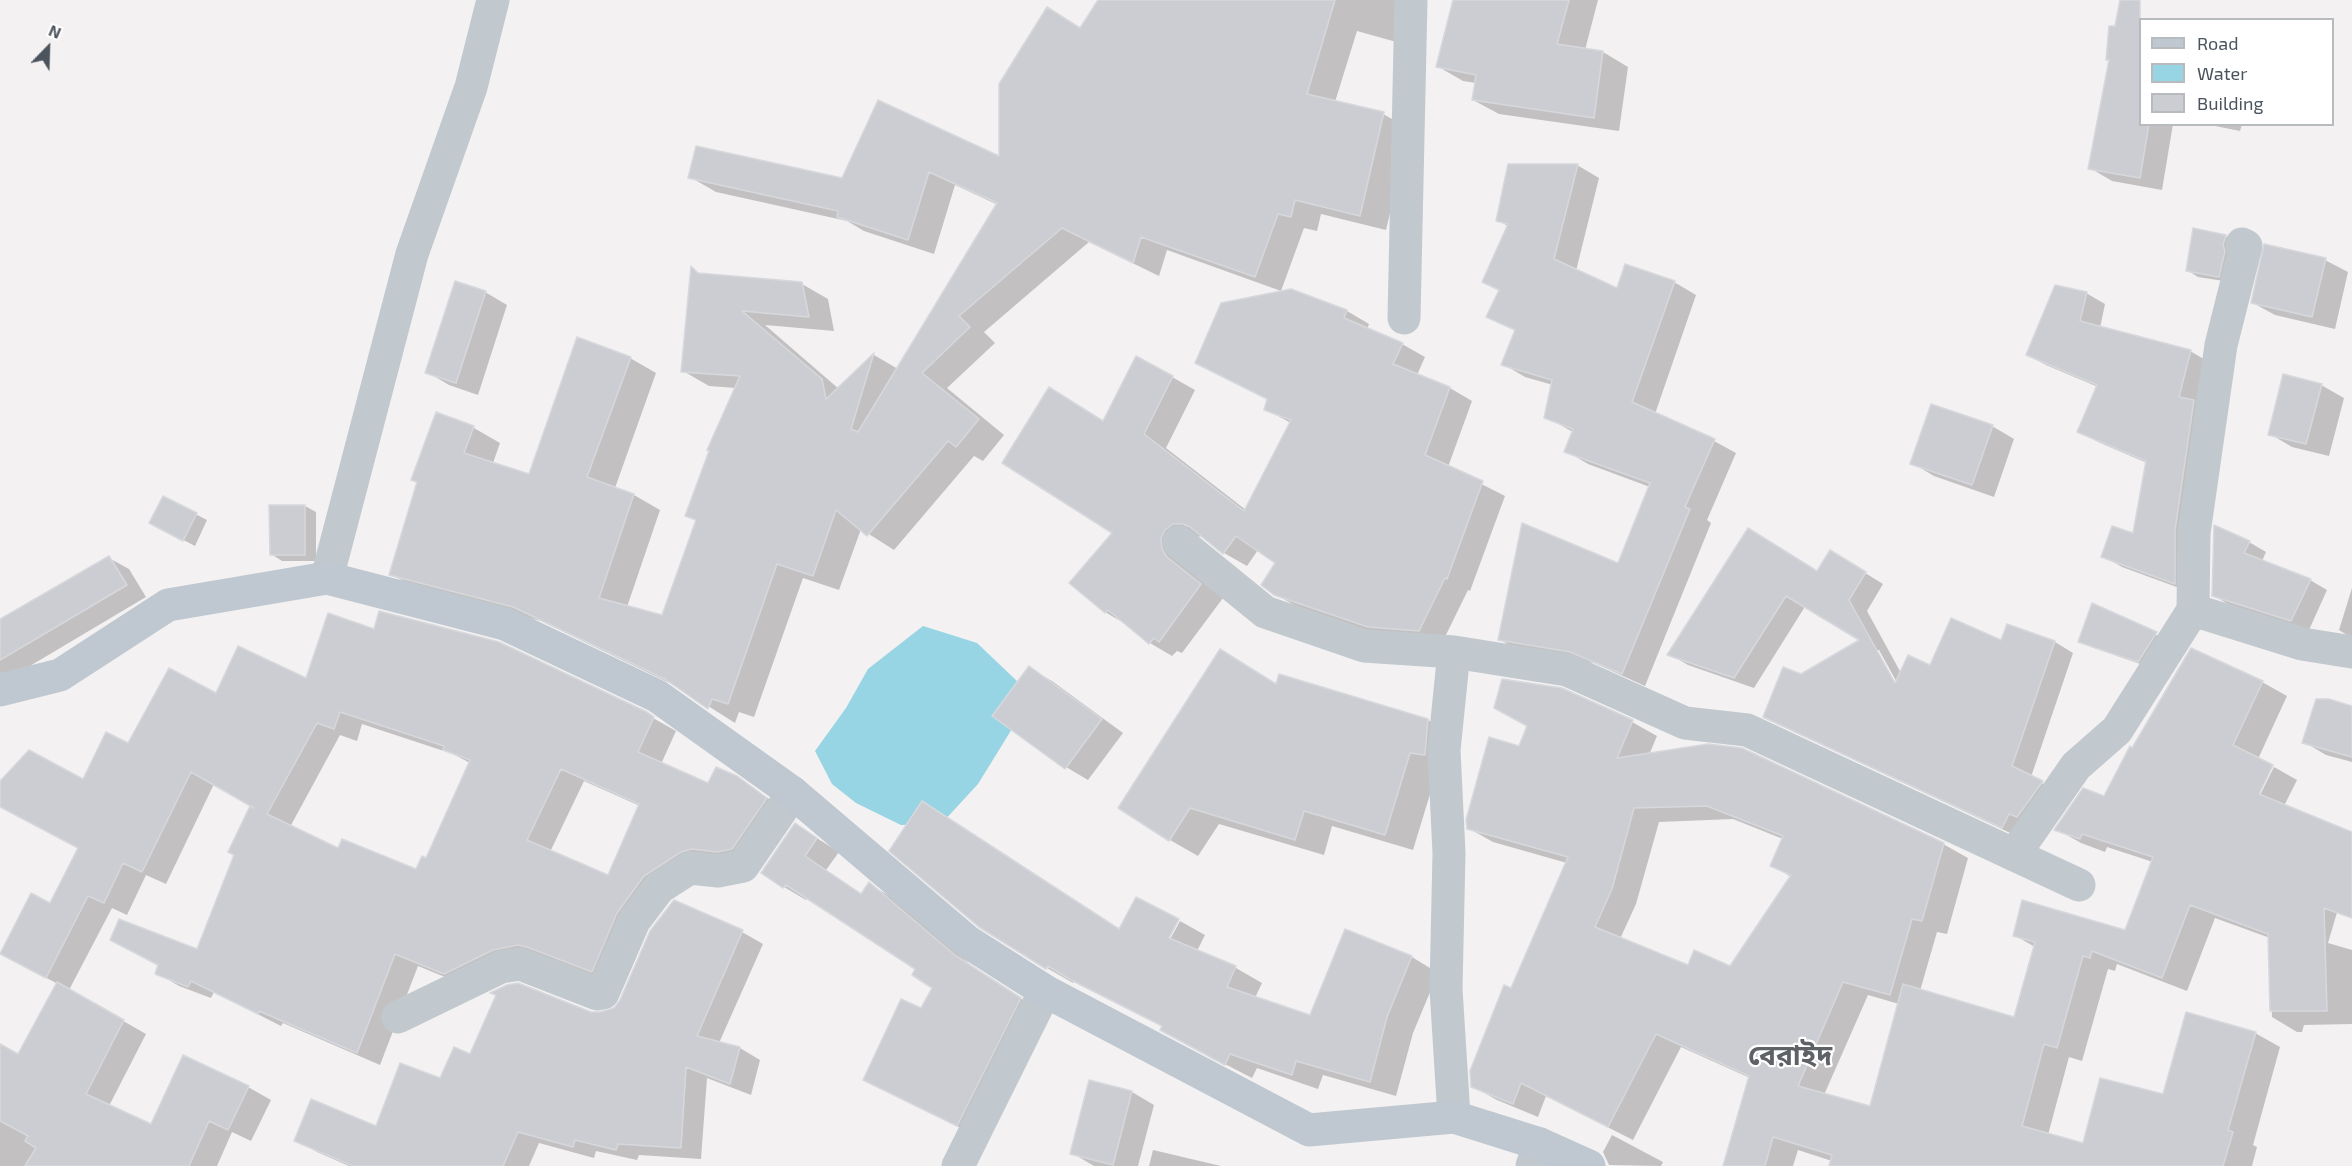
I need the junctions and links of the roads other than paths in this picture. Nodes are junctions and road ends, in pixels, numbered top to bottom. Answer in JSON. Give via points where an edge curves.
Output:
{"nodes":[{"id":1,"x":493,"y":0,"type":"edge"},
{"id":2,"x":1411,"y":0,"type":"edge"},
{"id":3,"x":2242,"y":244,"type":"dead end"},
{"id":4,"x":1404,"y":318,"type":"dead end"},
{"id":5,"x":1179,"y":542,"type":"dead end"},
{"id":6,"x":327,"y":578,"type":"junction"},
{"id":7,"x":2193,"y":610,"type":"junction"},
{"id":8,"x":1454,"y":652,"type":"junction"},
{"id":9,"x":2352,"y":652,"type":"edge"},
{"id":10,"x":0,"y":690,"type":"edge"},
{"id":11,"x":793,"y":793,"type":"junction"},
{"id":12,"x":2014,"y":855,"type":"junction"},
{"id":13,"x":2079,"y":885,"type":"dead end"},
{"id":14,"x":1046,"y":991,"type":"junction"},
{"id":15,"x":398,"y":1017,"type":"dead end"},
{"id":16,"x":1454,"y":1117,"type":"junction"},
{"id":17,"x":1536,"y":1155,"type":"edge"},
{"id":18,"x":958,"y":1166,"type":"edge"},
{"id":19,"x":1589,"y":1166,"type":"edge"}],
"edges":[{"from":1,"to":6,"type":"street","via":[[471,87],[412,254]]},
{"from":2,"to":4,"type":"street"},
{"from":3,"to":7,"type":"street","via":[[2246,246],[2221,345],[2194,533]]},
{"from":5,"to":8,"type":"street","via":[[1264,612],[1364,646]]},
{"from":6,"to":10,"type":"street","via":[[168,604],[60,675]]},
{"from":6,"to":11,"type":"street","via":[[505,624],[657,696]]},
{"from":7,"to":9,"type":"street","via":[[2302,644]]},
{"from":7,"to":12,"type":"street","via":[[2117,730],[2076,766]]},
{"from":8,"to":12,"type":"street","via":[[1566,670],[1685,723],[1747,730]]},
{"from":8,"to":16,"type":"street","via":[[1444,750],[1449,853],[1446,989]]},
{"from":11,"to":14,"type":"street","via":[[968,942]]},
{"from":11,"to":15,"type":"street","via":[[743,866],[718,871],[690,868],[659,888],[634,921],[603,993],[520,964],[501,967]]},
{"from":12,"to":13,"type":"street"},
{"from":14,"to":16,"type":"street","via":[[1309,1130]]},
{"from":14,"to":18,"type":"street"},
{"from":16,"to":17,"type":"street"},
{"from":17,"to":19,"type":"street"}]}
